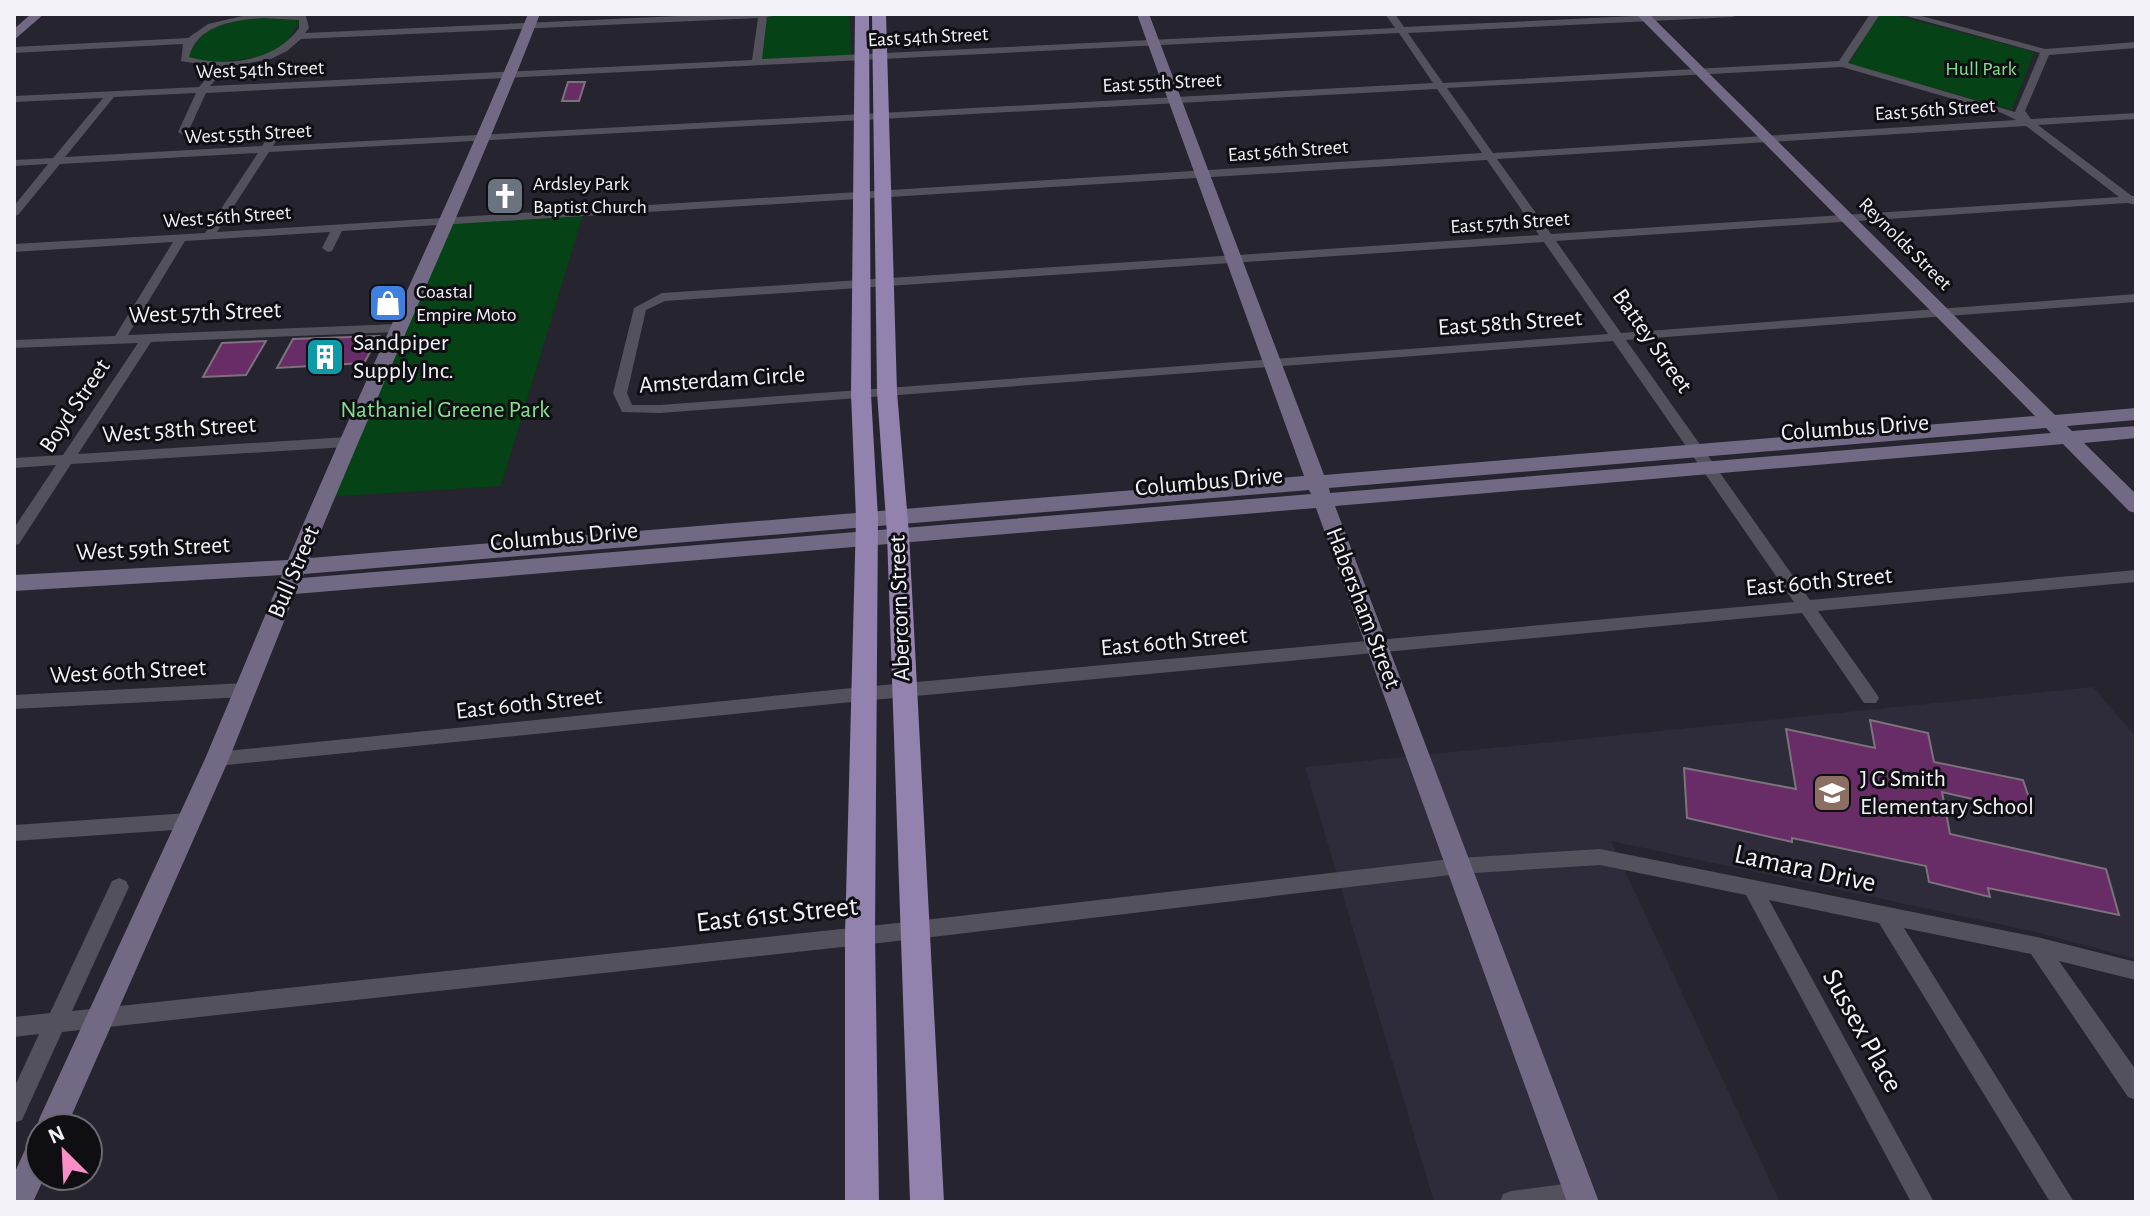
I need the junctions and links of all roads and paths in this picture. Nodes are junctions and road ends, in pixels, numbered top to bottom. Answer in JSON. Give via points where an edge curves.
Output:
{"nodes":[{"id":1,"x":38,"y":14,"type":"edge"},
{"id":2,"x":782,"y":14,"type":"edge"},
{"id":3,"x":862,"y":14,"type":"edge"},
{"id":4,"x":879,"y":14,"type":"edge"},
{"id":5,"x":1143,"y":14,"type":"edge"},
{"id":6,"x":1390,"y":14,"type":"edge"},
{"id":7,"x":1733,"y":14,"type":"edge"},
{"id":8,"x":1875,"y":14,"type":"edge"},
{"id":9,"x":1904,"y":14,"type":"edge"},
{"id":10,"x":265,"y":15,"type":"edge"},
{"id":11,"x":763,"y":15,"type":"edge"},
{"id":12,"x":1644,"y":16,"type":"edge"},
{"id":13,"x":531,"y":20,"type":"edge"},
{"id":14,"x":1402,"y":31,"type":"junction"},
{"id":15,"x":14,"y":36,"type":"edge"},
{"id":16,"x":301,"y":36,"type":"junction"},
{"id":17,"x":192,"y":41,"type":"junction"},
{"id":18,"x":1154,"y":43,"type":"junction"},
{"id":19,"x":2136,"y":45,"type":"edge"},
{"id":20,"x":14,"y":50,"type":"edge"},
{"id":21,"x":2045,"y":52,"type":"junction"},
{"id":22,"x":870,"y":58,"type":"junction"},
{"id":23,"x":225,"y":63,"type":"junction"},
{"id":24,"x":756,"y":64,"type":"junction"},
{"id":25,"x":1842,"y":64,"type":"junction"},
{"id":26,"x":1699,"y":71,"type":"junction"},
{"id":27,"x":507,"y":77,"type":"junction"},
{"id":28,"x":1441,"y":86,"type":"junction"},
{"id":29,"x":202,"y":90,"type":"junction"},
{"id":30,"x":111,"y":94,"type":"junction"},
{"id":31,"x":14,"y":99,"type":"edge"},
{"id":32,"x":1175,"y":101,"type":"junction"},
{"id":33,"x":2136,"y":116,"type":"edge"},
{"id":34,"x":872,"y":117,"type":"junction"},
{"id":35,"x":2029,"y":123,"type":"junction"},
{"id":36,"x":183,"y":132,"type":"dead end"},
{"id":37,"x":277,"y":132,"type":"dead end"},
{"id":38,"x":1767,"y":139,"type":"junction"},
{"id":39,"x":484,"y":140,"type":"junction"},
{"id":40,"x":265,"y":151,"type":"junction"},
{"id":41,"x":1491,"y":157,"type":"junction"},
{"id":42,"x":55,"y":161,"type":"junction"},
{"id":43,"x":14,"y":163,"type":"edge"},
{"id":44,"x":1203,"y":175,"type":"junction"},
{"id":45,"x":874,"y":193,"type":"junction"},
{"id":46,"x":2134,"y":201,"type":"edge"},
{"id":47,"x":14,"y":213,"type":"edge"},
{"id":48,"x":1848,"y":218,"type":"junction"},
{"id":49,"x":443,"y":224,"type":"junction"},
{"id":50,"x":338,"y":228,"type":"junction"},
{"id":51,"x":210,"y":234,"type":"junction"},
{"id":52,"x":181,"y":238,"type":"junction"},
{"id":53,"x":1548,"y":239,"type":"junction"},
{"id":54,"x":14,"y":248,"type":"edge"},
{"id":55,"x":328,"y":248,"type":"dead end"},
{"id":56,"x":1234,"y":260,"type":"junction"},
{"id":57,"x":875,"y":284,"type":"junction"},
{"id":58,"x":2136,"y":298,"type":"edge"},
{"id":59,"x":1945,"y":314,"type":"junction"},
{"id":60,"x":397,"y":328,"type":"junction"},
{"id":61,"x":148,"y":337,"type":"junction"},
{"id":62,"x":1617,"y":337,"type":"junction"},
{"id":63,"x":120,"y":338,"type":"junction"},
{"id":64,"x":14,"y":344,"type":"edge"},
{"id":65,"x":1272,"y":363,"type":"junction"},
{"id":66,"x":887,"y":392,"type":"junction"},
{"id":67,"x":861,"y":394,"type":"junction"},
{"id":68,"x":2136,"y":414,"type":"edge"},
{"id":69,"x":2049,"y":420,"type":"junction"},
{"id":70,"x":2136,"y":432,"type":"edge"},
{"id":71,"x":2067,"y":438,"type":"junction"},
{"id":72,"x":347,"y":442,"type":"junction"},
{"id":73,"x":1702,"y":458,"type":"junction"},
{"id":74,"x":64,"y":460,"type":"junction"},
{"id":75,"x":14,"y":463,"type":"edge"},
{"id":76,"x":1318,"y":490,"type":"junction"},
{"id":77,"x":2136,"y":506,"type":"edge"},
{"id":78,"x":897,"y":525,"type":"junction"},
{"id":79,"x":866,"y":528,"type":"junction"},
{"id":80,"x":14,"y":540,"type":"edge"},
{"id":81,"x":2136,"y":576,"type":"edge"},
{"id":82,"x":291,"y":577,"type":"junction"},
{"id":83,"x":14,"y":583,"type":"edge"},
{"id":84,"x":1807,"y":607,"type":"junction"},
{"id":85,"x":1378,"y":647,"type":"junction"},
{"id":86,"x":245,"y":690,"type":"junction"},
{"id":87,"x":903,"y":692,"type":"junction"},
{"id":88,"x":862,"y":694,"type":"junction"},
{"id":89,"x":1870,"y":698,"type":"dead end"},
{"id":90,"x":14,"y":702,"type":"edge"},
{"id":91,"x":217,"y":759,"type":"junction"},
{"id":92,"x":188,"y":821,"type":"junction"},
{"id":93,"x":14,"y":833,"type":"edge"},
{"id":94,"x":1459,"y":866,"type":"junction"},
{"id":95,"x":1751,"y":886,"type":"junction"},
{"id":96,"x":119,"y":887,"type":"dead end"},
{"id":97,"x":1884,"y":914,"type":"junction"},
{"id":98,"x":916,"y":930,"type":"junction"},
{"id":99,"x":860,"y":934,"type":"junction"},
{"id":100,"x":2037,"y":946,"type":"junction"},
{"id":101,"x":2136,"y":971,"type":"edge"},
{"id":102,"x":101,"y":1020,"type":"junction"},
{"id":103,"x":55,"y":1023,"type":"junction"},
{"id":104,"x":14,"y":1027,"type":"edge"},
{"id":105,"x":2136,"y":1089,"type":"edge"},
{"id":106,"x":14,"y":1112,"type":"edge"},
{"id":107,"x":58,"y":1112,"type":"edge"},
{"id":108,"x":1581,"y":1197,"type":"edge"},
{"id":109,"x":862,"y":1202,"type":"edge"},
{"id":110,"x":927,"y":1202,"type":"edge"},
{"id":111,"x":1511,"y":1202,"type":"edge"},
{"id":112,"x":1923,"y":1202,"type":"edge"},
{"id":113,"x":2063,"y":1202,"type":"edge"}],
"edges":[{"from":1,"to":15,"type":"street"},
{"from":2,"to":11,"type":"street"},
{"from":3,"to":22,"type":"main road","name":"Abercorn Street"},
{"from":4,"to":22,"type":"main road","name":"Abercorn Street"},
{"from":5,"to":18,"type":"street","name":"Habersham Street"},
{"from":6,"to":14,"type":"street","name":"Battey Street"},
{"from":7,"to":12,"type":"street","name":"East 54th Street"},
{"from":8,"to":25,"type":"street"},
{"from":9,"to":21,"type":"street"},
{"from":10,"to":16,"type":"street","via":[[303,18]]},
{"from":10,"to":17,"type":"street","via":[[214,23]]},
{"from":11,"to":13,"type":"street"},
{"from":11,"to":24,"type":"street"},
{"from":12,"to":14,"type":"street","name":"East 54th Street"},
{"from":12,"to":26,"type":"street","name":"Reynolds Street"},
{"from":13,"to":16,"type":"street"},
{"from":13,"to":27,"type":"street","name":"Bull Street"},
{"from":14,"to":18,"type":"street","name":"East 54th Street"},
{"from":14,"to":28,"type":"street","name":"Battey Street"},
{"from":16,"to":23,"type":"street","via":[[274,56]]},
{"from":17,"to":20,"type":"street"},
{"from":17,"to":23,"type":"street","via":[[184,59]]},
{"from":18,"to":22,"type":"street","name":"East 54th Street"},
{"from":18,"to":32,"type":"street","name":"Habersham Street"},
{"from":19,"to":21,"type":"street"},
{"from":21,"to":35,"type":"street","via":[[2020,111]]},
{"from":22,"to":24,"type":"street","name":"East 54th Street"},
{"from":22,"to":34,"type":"main road","name":"Abercorn Street"},
{"from":23,"to":29,"type":"street"},
{"from":24,"to":27,"type":"street","name":"East 54th Street"},
{"from":25,"to":26,"type":"street","name":"East 55th Street"},
{"from":25,"to":35,"type":"street","name":"East 55th Street","via":[[1995,107]]},
{"from":26,"to":28,"type":"street","name":"East 55th Street"},
{"from":26,"to":38,"type":"street","name":"Reynolds Street"},
{"from":27,"to":29,"type":"street","name":"West 54th Street"},
{"from":27,"to":39,"type":"street","name":"Bull Street"},
{"from":28,"to":32,"type":"street","name":"East 55th Street"},
{"from":28,"to":41,"type":"street","name":"Battey Street"},
{"from":29,"to":30,"type":"street","name":"West 54th Street"},
{"from":29,"to":36,"type":"street"},
{"from":30,"to":31,"type":"street","name":"West 54th Street"},
{"from":30,"to":42,"type":"street"},
{"from":32,"to":34,"type":"street","name":"East 55th Street"},
{"from":32,"to":44,"type":"street","name":"Habersham Street"},
{"from":33,"to":35,"type":"street","name":"East 56th Street"},
{"from":34,"to":39,"type":"street","name":"East 55th Street"},
{"from":34,"to":45,"type":"main road","name":"Abercorn Street"},
{"from":35,"to":38,"type":"street","name":"East 56th Street"},
{"from":35,"to":46,"type":"street","name":"East 55th Street"},
{"from":37,"to":40,"type":"street"},
{"from":38,"to":41,"type":"street","name":"East 56th Street"},
{"from":38,"to":48,"type":"street","name":"Reynolds Street"},
{"from":39,"to":40,"type":"street","name":"West 55th Street"},
{"from":39,"to":49,"type":"street","name":"Bull Street"},
{"from":40,"to":42,"type":"street","name":"West 55th Street"},
{"from":40,"to":51,"type":"street"},
{"from":41,"to":44,"type":"street","name":"East 56th Street"},
{"from":41,"to":53,"type":"street","name":"Battey Street"},
{"from":42,"to":43,"type":"street","name":"West 55th Street"},
{"from":42,"to":47,"type":"street"},
{"from":44,"to":45,"type":"street","name":"East 56th Street"},
{"from":44,"to":56,"type":"street","name":"Habersham Street"},
{"from":45,"to":49,"type":"street","name":"East 56th Street"},
{"from":45,"to":57,"type":"main road","name":"Abercorn Street"},
{"from":46,"to":48,"type":"street","name":"East 57th Street"},
{"from":48,"to":53,"type":"street","name":"East 57th Street"},
{"from":48,"to":59,"type":"street","name":"Reynolds Street"},
{"from":49,"to":50,"type":"street","name":"West 56th Street"},
{"from":49,"to":60,"type":"street","name":"Bull Street"},
{"from":50,"to":51,"type":"street","name":"West 56th Street"},
{"from":50,"to":55,"type":"street"},
{"from":51,"to":52,"type":"street","name":"West 56th Street"},
{"from":52,"to":54,"type":"street","name":"West 56th Street"},
{"from":52,"to":63,"type":"street","name":"Boyd Street"},
{"from":53,"to":56,"type":"street","name":"East 57th Street"},
{"from":53,"to":62,"type":"street","name":"Battey Street"},
{"from":56,"to":57,"type":"street","name":"East 57th Street"},
{"from":56,"to":65,"type":"street","name":"Habersham Street"},
{"from":57,"to":66,"type":"main road","name":"Abercorn Street"},
{"from":57,"to":67,"type":"main road","name":"Abercorn Street"},
{"from":57,"to":67,"type":"street","name":"Amsterdam Circle","via":[[652,300],[640,308],[634,325],[620,393],[627,409]]},
{"from":58,"to":59,"type":"street","name":"East 58th Street"},
{"from":59,"to":62,"type":"street","name":"East 58th Street"},
{"from":59,"to":69,"type":"street","name":"Reynolds Street"},
{"from":60,"to":61,"type":"street","name":"West 57th Street"},
{"from":60,"to":72,"type":"street","name":"Bull Street"},
{"from":61,"to":63,"type":"street","name":"West 57th Street"},
{"from":61,"to":74,"type":"street","name":"Boyd Street"},
{"from":62,"to":65,"type":"street","name":"East 58th Street"},
{"from":62,"to":73,"type":"street","name":"Battey Street"},
{"from":63,"to":64,"type":"street","name":"West 57th Street"},
{"from":65,"to":66,"type":"street","name":"East 58th Street"},
{"from":65,"to":76,"type":"street","name":"Habersham Street"},
{"from":66,"to":67,"type":"street","name":"Amsterdam Circle"},
{"from":66,"to":78,"type":"main road","name":"Abercorn Street"},
{"from":67,"to":79,"type":"main road","name":"Abercorn Street"},
{"from":68,"to":69,"type":"street","name":"Columbus Drive"},
{"from":69,"to":71,"type":"street","name":"Reynolds Street"},
{"from":69,"to":73,"type":"street","name":"Columbus Drive"},
{"from":70,"to":71,"type":"street","name":"Columbus Drive"},
{"from":71,"to":73,"type":"street","name":"Columbus Drive"},
{"from":71,"to":77,"type":"street","name":"Reynolds Street"},
{"from":72,"to":74,"type":"street","name":"West 58th Street"},
{"from":72,"to":82,"type":"street","name":"Bull Street"},
{"from":73,"to":76,"type":"street","name":"Columbus Drive"},
{"from":73,"to":84,"type":"street","name":"Battey Street"},
{"from":74,"to":75,"type":"street","name":"West 58th Street"},
{"from":74,"to":80,"type":"street","name":"Boyd Street"},
{"from":76,"to":78,"type":"street","name":"Columbus Drive"},
{"from":76,"to":85,"type":"street","name":"Habersham Street"},
{"from":78,"to":79,"type":"street","name":"Columbus Drive"},
{"from":78,"to":87,"type":"main road","name":"Abercorn Street"},
{"from":79,"to":82,"type":"street","name":"Columbus Drive"},
{"from":79,"to":88,"type":"main road","name":"Abercorn Street"},
{"from":81,"to":84,"type":"street","name":"East 60th Street"},
{"from":82,"to":83,"type":"street","name":"West 59th Street"},
{"from":82,"to":86,"type":"street","name":"Bull Street"},
{"from":84,"to":85,"type":"street","name":"East 60th Street"},
{"from":84,"to":89,"type":"street","name":"Battey Street"},
{"from":85,"to":87,"type":"street","name":"East 60th Street"},
{"from":85,"to":94,"type":"street","name":"Habersham Street"},
{"from":86,"to":90,"type":"street","name":"West 60th Street"},
{"from":86,"to":91,"type":"street","name":"Bull Street"},
{"from":87,"to":88,"type":"street","name":"East 60th Street"},
{"from":87,"to":98,"type":"main road","name":"Abercorn Street"},
{"from":88,"to":91,"type":"street","name":"East 60th Street"},
{"from":88,"to":99,"type":"main road","name":"Abercorn Street"},
{"from":91,"to":92,"type":"street","name":"Bull Street"},
{"from":92,"to":93,"type":"street"},
{"from":92,"to":102,"type":"street","name":"Bull Street"},
{"from":94,"to":95,"type":"street","name":"Lamara Drive","via":[[1600,857]]},
{"from":94,"to":98,"type":"street","name":"East 61st Street"},
{"from":94,"to":108,"type":"street","name":"Habersham Street"},
{"from":95,"to":97,"type":"street","name":"Lamara Drive"},
{"from":95,"to":112,"type":"street","name":"Sussex Place"},
{"from":96,"to":103,"type":"street"},
{"from":97,"to":100,"type":"street","name":"Lamara Drive"},
{"from":97,"to":113,"type":"street"},
{"from":98,"to":99,"type":"street","name":"East 61st Street"},
{"from":98,"to":110,"type":"main road","name":"Abercorn Street"},
{"from":99,"to":102,"type":"street","name":"East 61st Street"},
{"from":99,"to":109,"type":"main road","name":"Abercorn Street"},
{"from":100,"to":101,"type":"street","name":"Lamara Drive"},
{"from":100,"to":105,"type":"street"},
{"from":102,"to":103,"type":"street","name":"East 61st Street"},
{"from":102,"to":107,"type":"street","name":"Bull Street"},
{"from":103,"to":104,"type":"street","name":"East 61st Street"},
{"from":103,"to":106,"type":"street"},
{"from":108,"to":111,"type":"street"}]}
